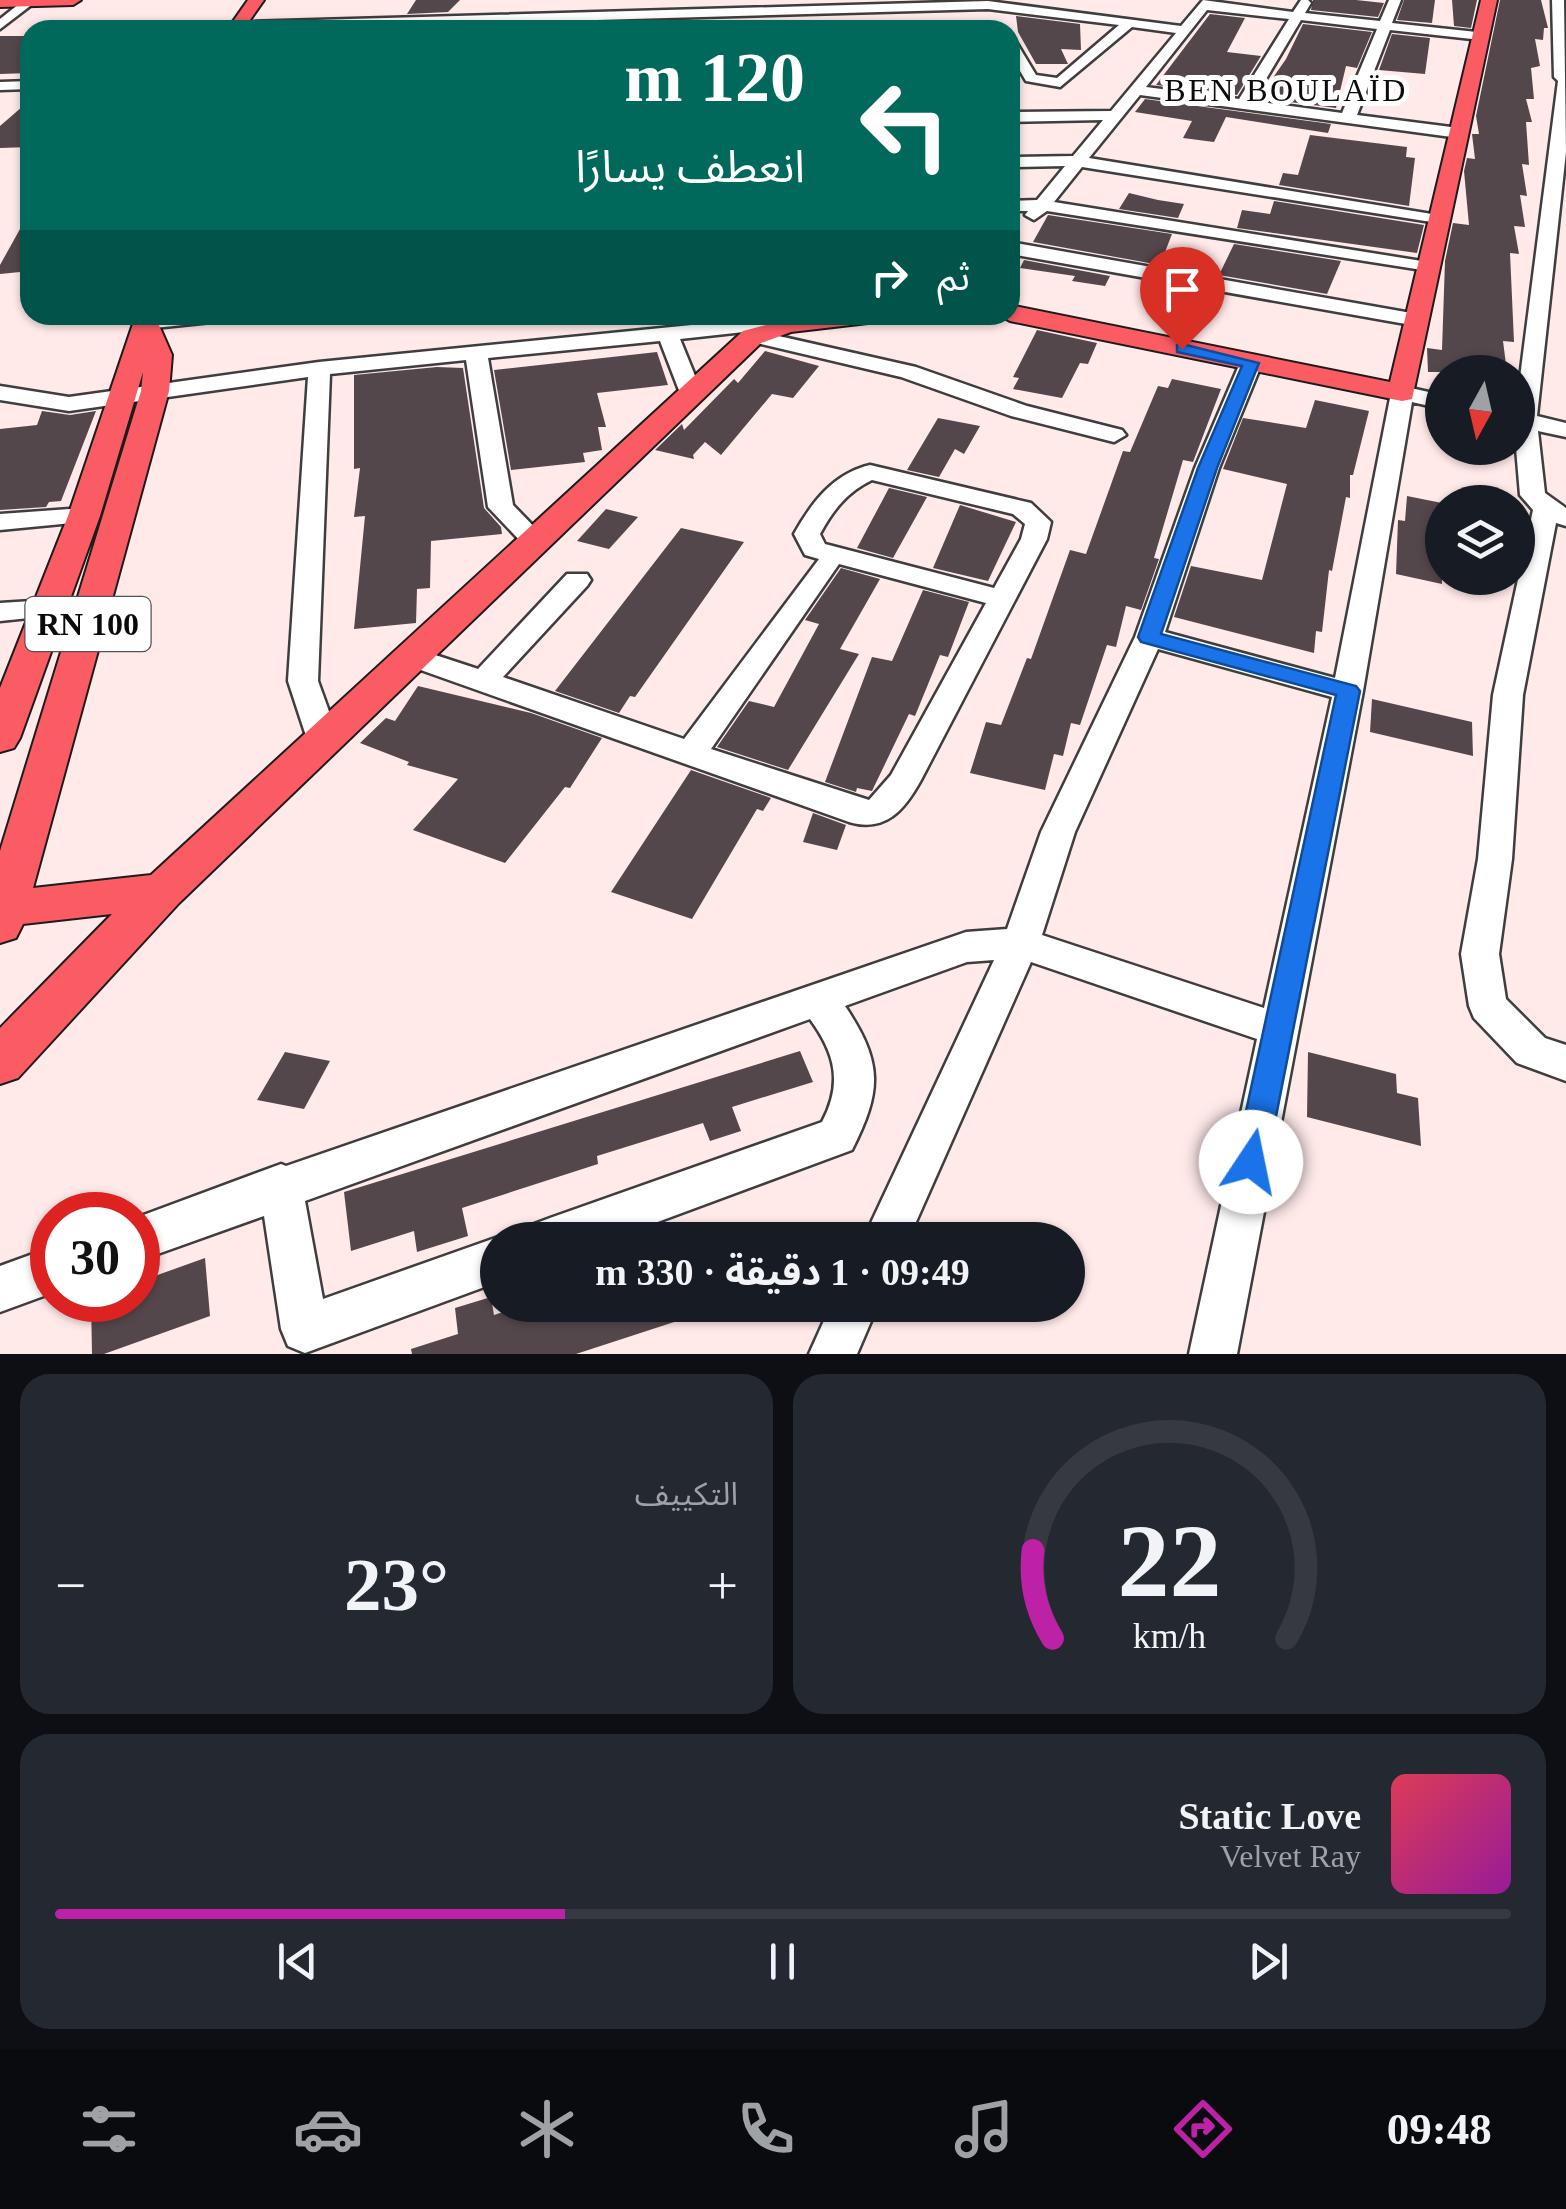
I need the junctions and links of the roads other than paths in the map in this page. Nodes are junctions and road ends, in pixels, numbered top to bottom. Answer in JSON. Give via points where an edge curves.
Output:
{"nodes":[{"id":1,"x":31,"y":0,"type":"edge"},
{"id":2,"x":73,"y":0,"type":"edge"},
{"id":3,"x":1306,"y":0,"type":"edge"},
{"id":4,"x":1395,"y":0,"type":"edge"},
{"id":5,"x":1489,"y":0,"type":"edge"},
{"id":6,"x":1558,"y":0,"type":"edge"},
{"id":7,"x":0,"y":2,"type":"edge"},
{"id":8,"x":1206,"y":3,"type":"edge"},
{"id":9,"x":990,"y":8,"type":"edge"},
{"id":10,"x":675,"y":14,"type":"junction"},
{"id":11,"x":1298,"y":16,"type":"junction"},
{"id":12,"x":1093,"y":19,"type":"junction"},
{"id":13,"x":536,"y":20,"type":"edge"},
{"id":14,"x":676,"y":20,"type":"edge"},
{"id":15,"x":1128,"y":24,"type":"junction"},
{"id":16,"x":0,"y":25,"type":"edge"},
{"id":17,"x":1386,"y":26,"type":"junction"},
{"id":18,"x":1185,"y":30,"type":"junction"},
{"id":19,"x":1481,"y":36,"type":"junction"},
{"id":20,"x":1020,"y":60,"type":"edge"},
{"id":21,"x":1566,"y":80,"type":"edge"},
{"id":22,"x":1136,"y":90,"type":"junction"},
{"id":23,"x":1244,"y":104,"type":"junction"},
{"id":24,"x":1115,"y":115,"type":"junction"},
{"id":25,"x":1020,"y":117,"type":"edge"},
{"id":26,"x":1348,"y":118,"type":"junction"},
{"id":27,"x":1459,"y":133,"type":"junction"},
{"id":28,"x":1078,"y":161,"type":"junction"},
{"id":29,"x":1020,"y":162,"type":"edge"},
{"id":30,"x":1042,"y":205,"type":"junction"},
{"id":31,"x":1020,"y":206,"type":"edge"},
{"id":32,"x":1438,"y":220,"type":"junction"},
{"id":33,"x":1020,"y":233,"type":"edge"},
{"id":34,"x":1558,"y":243,"type":"edge"},
{"id":35,"x":1020,"y":248,"type":"edge"},
{"id":36,"x":1428,"y":268,"type":"junction"},
{"id":37,"x":1020,"y":316,"type":"edge"},
{"id":38,"x":1417,"y":320,"type":"junction"},
{"id":39,"x":149,"y":325,"type":"edge"},
{"id":40,"x":755,"y":325,"type":"edge"},
{"id":41,"x":792,"y":325,"type":"edge"},
{"id":42,"x":667,"y":333,"type":"junction"},
{"id":43,"x":752,"y":336,"type":"junction"},
{"id":44,"x":476,"y":353,"type":"junction"},
{"id":45,"x":1535,"y":355,"type":"edge"},
{"id":46,"x":1251,"y":363,"type":"junction"},
{"id":47,"x":319,"y":369,"type":"junction"},
{"id":48,"x":139,"y":392,"type":"junction"},
{"id":49,"x":0,"y":393,"type":"edge"},
{"id":50,"x":691,"y":393,"type":"junction"},
{"id":51,"x":1402,"y":393,"type":"junction"},
{"id":52,"x":1425,"y":398,"type":"edge"},
{"id":53,"x":1535,"y":423,"type":"edge"},
{"id":54,"x":1566,"y":430,"type":"edge"},
{"id":55,"x":1114,"y":435,"type":"dead end"},
{"id":56,"x":1528,"y":465,"type":"edge"},
{"id":57,"x":1556,"y":514,"type":"edge"},
{"id":58,"x":84,"y":516,"type":"junction"},
{"id":59,"x":0,"y":522,"type":"edge"},
{"id":60,"x":533,"y":540,"type":"junction"},
{"id":61,"x":826,"y":565,"type":"dead end"},
{"id":62,"x":577,"y":580,"type":"dead end"},
{"id":63,"x":1000,"y":598,"type":"junction"},
{"id":64,"x":48,"y":610,"type":"junction"},
{"id":65,"x":0,"y":612,"type":"edge"},
{"id":66,"x":1149,"y":637,"type":"junction"},
{"id":67,"x":411,"y":656,"type":"junction"},
{"id":68,"x":484,"y":681,"type":"junction"},
{"id":69,"x":1348,"y":691,"type":"junction"},
{"id":70,"x":0,"y":738,"type":"edge"},
{"id":71,"x":323,"y":739,"type":"junction"},
{"id":72,"x":690,"y":754,"type":"junction"},
{"id":73,"x":163,"y":891,"type":"junction"},
{"id":74,"x":2,"y":914,"type":"edge"},
{"id":75,"x":1021,"y":944,"type":"junction"},
{"id":76,"x":819,"y":1000,"type":"junction"},
{"id":77,"x":1278,"y":1029,"type":"junction"},
{"id":78,"x":0,"y":1062,"type":"edge"},
{"id":79,"x":1566,"y":1064,"type":"edge"},
{"id":80,"x":281,"y":1185,"type":"junction"},
{"id":81,"x":600,"y":1222,"type":"edge"},
{"id":82,"x":893,"y":1222,"type":"edge"},
{"id":83,"x":160,"y":1230,"type":"edge"},
{"id":84,"x":480,"y":1265,"type":"edge"},
{"id":85,"x":30,"y":1278,"type":"edge"},
{"id":86,"x":0,"y":1289,"type":"edge"},
{"id":87,"x":847,"y":1322,"type":"edge"},
{"id":88,"x":832,"y":1354,"type":"edge"},
{"id":89,"x":1213,"y":1354,"type":"edge"}],
"edges":[{"from":1,"to":2,"type":"main road"},
{"from":1,"to":7,"type":"main road"},
{"from":1,"to":16,"type":"street"},
{"from":3,"to":11,"type":"street"},
{"from":4,"to":17,"type":"street"},
{"from":5,"to":19,"type":"main road"},
{"from":6,"to":21,"type":"street","via":[[1560,77]]},
{"from":8,"to":11,"type":"street"},
{"from":8,"to":18,"type":"street"},
{"from":9,"to":10,"type":"street"},
{"from":9,"to":12,"type":"street"},
{"from":9,"to":12,"type":"street","via":[[1105,3]]},
{"from":10,"to":13,"type":"street"},
{"from":10,"to":14,"type":"street"},
{"from":11,"to":17,"type":"street"},
{"from":11,"to":23,"type":"street"},
{"from":12,"to":15,"type":"street"},
{"from":15,"to":18,"type":"street"},
{"from":15,"to":20,"type":"street","via":[[1060,83],[1031,78]]},
{"from":17,"to":19,"type":"street"},
{"from":17,"to":26,"type":"street"},
{"from":18,"to":22,"type":"street"},
{"from":19,"to":27,"type":"main road"},
{"from":21,"to":34,"type":"street"},
{"from":22,"to":23,"type":"street"},
{"from":22,"to":24,"type":"street"},
{"from":23,"to":26,"type":"street"},
{"from":24,"to":25,"type":"street"},
{"from":24,"to":28,"type":"street"},
{"from":26,"to":27,"type":"street"},
{"from":27,"to":32,"type":"main road"},
{"from":28,"to":29,"type":"street"},
{"from":28,"to":30,"type":"street"},
{"from":28,"to":32,"type":"street"},
{"from":30,"to":31,"type":"street"},
{"from":30,"to":33,"type":"street"},
{"from":30,"to":36,"type":"street"},
{"from":32,"to":36,"type":"main road"},
{"from":34,"to":45,"type":"street"},
{"from":35,"to":38,"type":"street"},
{"from":36,"to":38,"type":"main road"},
{"from":37,"to":46,"type":"main road"},
{"from":38,"to":51,"type":"main road"},
{"from":39,"to":48,"type":"main road","number":"RN 100","via":[[159,356]]},
{"from":40,"to":42,"type":"street"},
{"from":41,"to":43,"type":"main road"},
{"from":42,"to":44,"type":"street"},
{"from":42,"to":50,"type":"street"},
{"from":43,"to":50,"type":"main road"},
{"from":43,"to":55,"type":"street","via":[[908,372]]},
{"from":44,"to":47,"type":"street"},
{"from":44,"to":60,"type":"street","via":[[501,507]]},
{"from":46,"to":51,"type":"main road"},
{"from":46,"to":66,"type":"street"},
{"from":47,"to":48,"type":"street"},
{"from":47,"to":71,"type":"street","via":[[303,681]]},
{"from":48,"to":49,"type":"street","via":[[70,404]]},
{"from":48,"to":58,"type":"main road"},
{"from":48,"to":74,"type":"main road","number":"RN 100"},
{"from":50,"to":60,"type":"main road"},
{"from":51,"to":52,"type":"street"},
{"from":51,"to":69,"type":"street"},
{"from":53,"to":54,"type":"street"},
{"from":56,"to":57,"type":"street","via":[[1533,495]]},
{"from":57,"to":79,"type":"street","via":[[1508,695],[1480,954],[1488,1006],[1530,1051]]},
{"from":58,"to":59,"type":"street"},
{"from":58,"to":64,"type":"main road"},
{"from":60,"to":67,"type":"main road"},
{"from":61,"to":72,"type":"street"},
{"from":62,"to":68,"type":"street"},
{"from":63,"to":63,"type":"street","via":[[814,549],[808,534],[848,480],[870,472],[1022,508],[1038,522],[1034,539]]},
{"from":63,"to":72,"type":"street","via":[[905,780],[877,814]]},
{"from":64,"to":65,"type":"street"},
{"from":64,"to":70,"type":"main road"},
{"from":66,"to":69,"type":"street"},
{"from":66,"to":75,"type":"street","via":[[1058,832]]},
{"from":67,"to":68,"type":"street"},
{"from":67,"to":71,"type":"main road"},
{"from":68,"to":72,"type":"street"},
{"from":69,"to":77,"type":"street"},
{"from":71,"to":73,"type":"main road"},
{"from":73,"to":74,"type":"main road"},
{"from":73,"to":78,"type":"main road"},
{"from":75,"to":76,"type":"street","via":[[966,947]]},
{"from":75,"to":77,"type":"street"},
{"from":75,"to":82,"type":"street"},
{"from":76,"to":80,"type":"street"},
{"from":76,"to":81,"type":"street","via":[[858,1067],[854,1107],[837,1136]]},
{"from":77,"to":89,"type":"street"},
{"from":80,"to":83,"type":"street"},
{"from":80,"to":84,"type":"street","via":[[305,1328]]},
{"from":85,"to":86,"type":"street"},
{"from":87,"to":88,"type":"street"}]}
